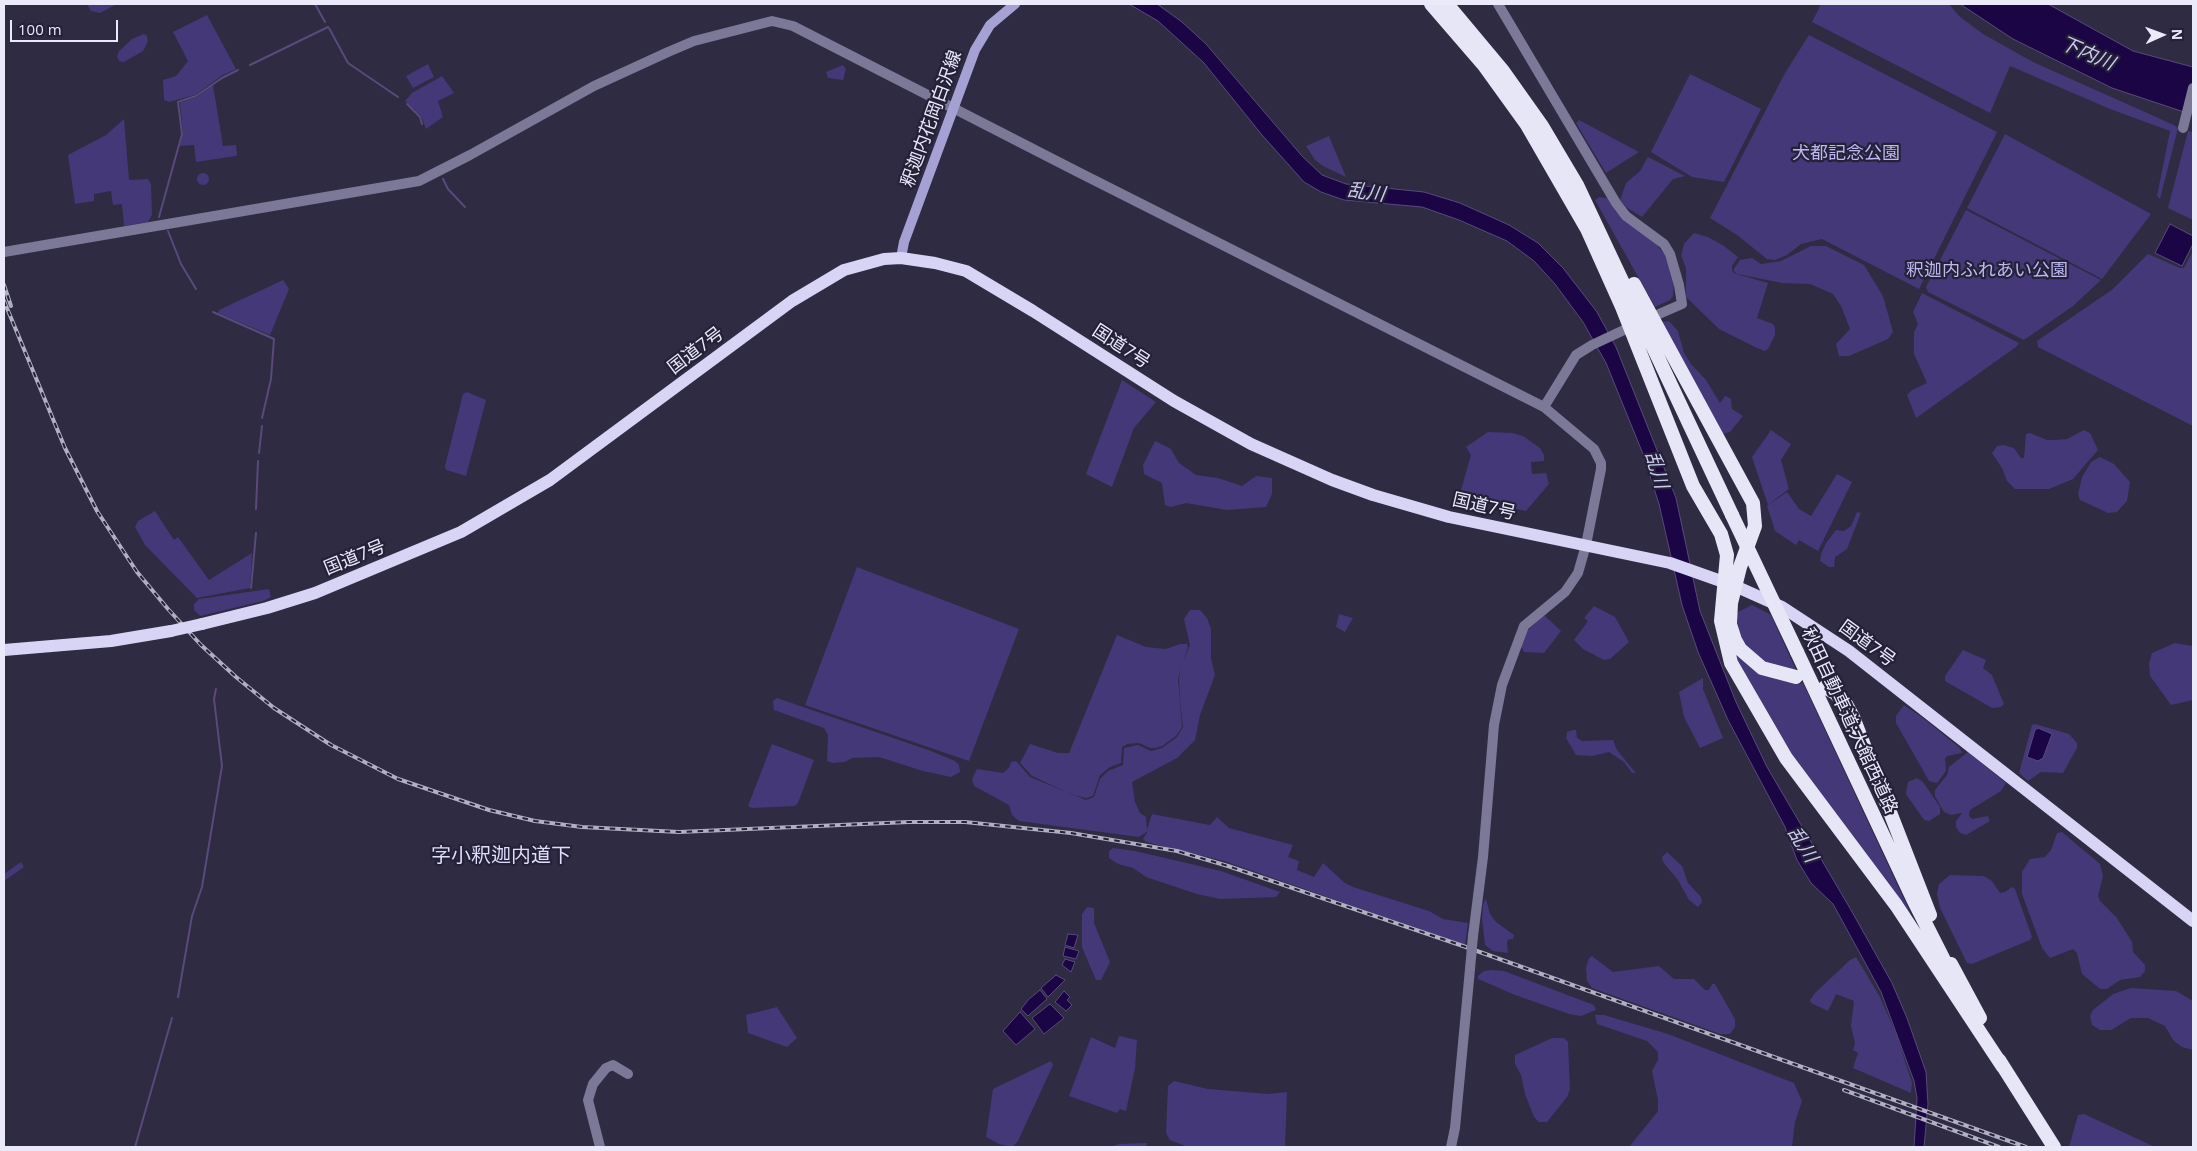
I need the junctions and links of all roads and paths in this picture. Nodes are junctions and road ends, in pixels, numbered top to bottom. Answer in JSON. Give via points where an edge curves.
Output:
{"nodes":[{"id":1,"x":1015,"y":4,"type":"edge"},
{"id":2,"x":1431,"y":4,"type":"edge"},
{"id":3,"x":1447,"y":4,"type":"edge"},
{"id":4,"x":1498,"y":4,"type":"edge"},
{"id":5,"x":1484,"y":64,"type":"junction"},
{"id":6,"x":2193,"y":88,"type":"edge"},
{"id":7,"x":954,"y":109,"type":"junction"},
{"id":8,"x":2183,"y":128,"type":"dead end"},
{"id":9,"x":1592,"y":212,"type":"junction"},
{"id":10,"x":4,"y":252,"type":"edge"},
{"id":11,"x":900,"y":258,"type":"junction"},
{"id":12,"x":1631,"y":299,"type":"junction"},
{"id":13,"x":1659,"y":314,"type":"dead end"},
{"id":14,"x":1620,"y":332,"type":"dead end"},
{"id":15,"x":1544,"y":407,"type":"junction"},
{"id":16,"x":1586,"y":545,"type":"junction"},
{"id":17,"x":1730,"y":584,"type":"junction"},
{"id":18,"x":4,"y":650,"type":"edge"},
{"id":19,"x":1796,"y":677,"type":"dead end"},
{"id":20,"x":1824,"y":687,"type":"dead end"},
{"id":21,"x":2193,"y":921,"type":"edge"},
{"id":22,"x":2002,"y":1067,"type":"junction"},
{"id":23,"x":628,"y":1074,"type":"dead end"},
{"id":24,"x":600,"y":1147,"type":"edge"},
{"id":25,"x":1451,"y":1147,"type":"edge"},
{"id":26,"x":2054,"y":1147,"type":"edge"}],
"edges":[{"from":1,"to":7,"type":"main road","name":"釈迦内花岡白沢線","via":[[1000,15],[982,38],[969,64]]},
{"from":2,"to":5,"type":"highway","name":"秋田自動車道;大館西道路"},
{"from":3,"to":9,"type":"highway","name":"秋田自動車道;大館西道路","via":[[1523,98]]},
{"from":4,"to":13,"type":"street","via":[[1616,203],[1626,216],[1664,244],[1670,254],[1682,304]]},
{"from":5,"to":12,"type":"highway","name":"秋田自動車道;大館西道路","via":[[1551,157]]},
{"from":5,"to":17,"type":"highway","via":[[1547,158],[1604,262],[1685,469],[1725,546]]},
{"from":6,"to":8,"type":"street"},
{"from":7,"to":10,"type":"street","via":[[793,26],[772,22],[694,41],[619,73],[462,160],[419,180]]},
{"from":7,"to":11,"type":"main road","name":"釈迦内花岡白沢線"},
{"from":7,"to":15,"type":"street"},
{"from":9,"to":12,"type":"highway","name":"秋田自動車道;大館西道路"},
{"from":9,"to":17,"type":"highway","via":[[1753,503],[1754,526]]},
{"from":11,"to":16,"type":"highway","name":"国道7号","via":[[951,266],[966,272],[1174,401],[1252,444],[1332,480],[1449,517]]},
{"from":11,"to":18,"type":"highway","name":"国道7号","bridge":true,"via":[[860,264],[827,279],[550,480],[461,532],[315,593],[267,608],[172,631],[111,641]]},
{"from":12,"to":22,"type":"highway","name":"秋田自動車道;大館西道路","bridge":true,"via":[[1913,899]]},
{"from":14,"to":15,"type":"street","via":[[1576,355]]},
{"from":15,"to":16,"type":"street","via":[[1594,449],[1601,463]]},
{"from":16,"to":17,"type":"highway","name":"国道7号","via":[[1670,564]]},
{"from":16,"to":25,"type":"street","bridge":true,"via":[[1572,584],[1524,626],[1502,684],[1494,725]]},
{"from":17,"to":19,"type":"highway","via":[[1730,624],[1740,649],[1762,668]]},
{"from":17,"to":21,"type":"highway","name":"国道7号","via":[[1782,607],[1849,651]]},
{"from":17,"to":22,"type":"highway","via":[[1721,620],[1731,663],[1786,758],[1896,905]]},
{"from":20,"to":22,"type":"highway","via":[[1846,704],[1853,717],[1933,922]]},
{"from":22,"to":26,"type":"highway","name":"秋田自動車道;大館西道路"},
{"from":23,"to":24,"type":"street","via":[[613,1065],[606,1068],[593,1084],[588,1100]]}]}
